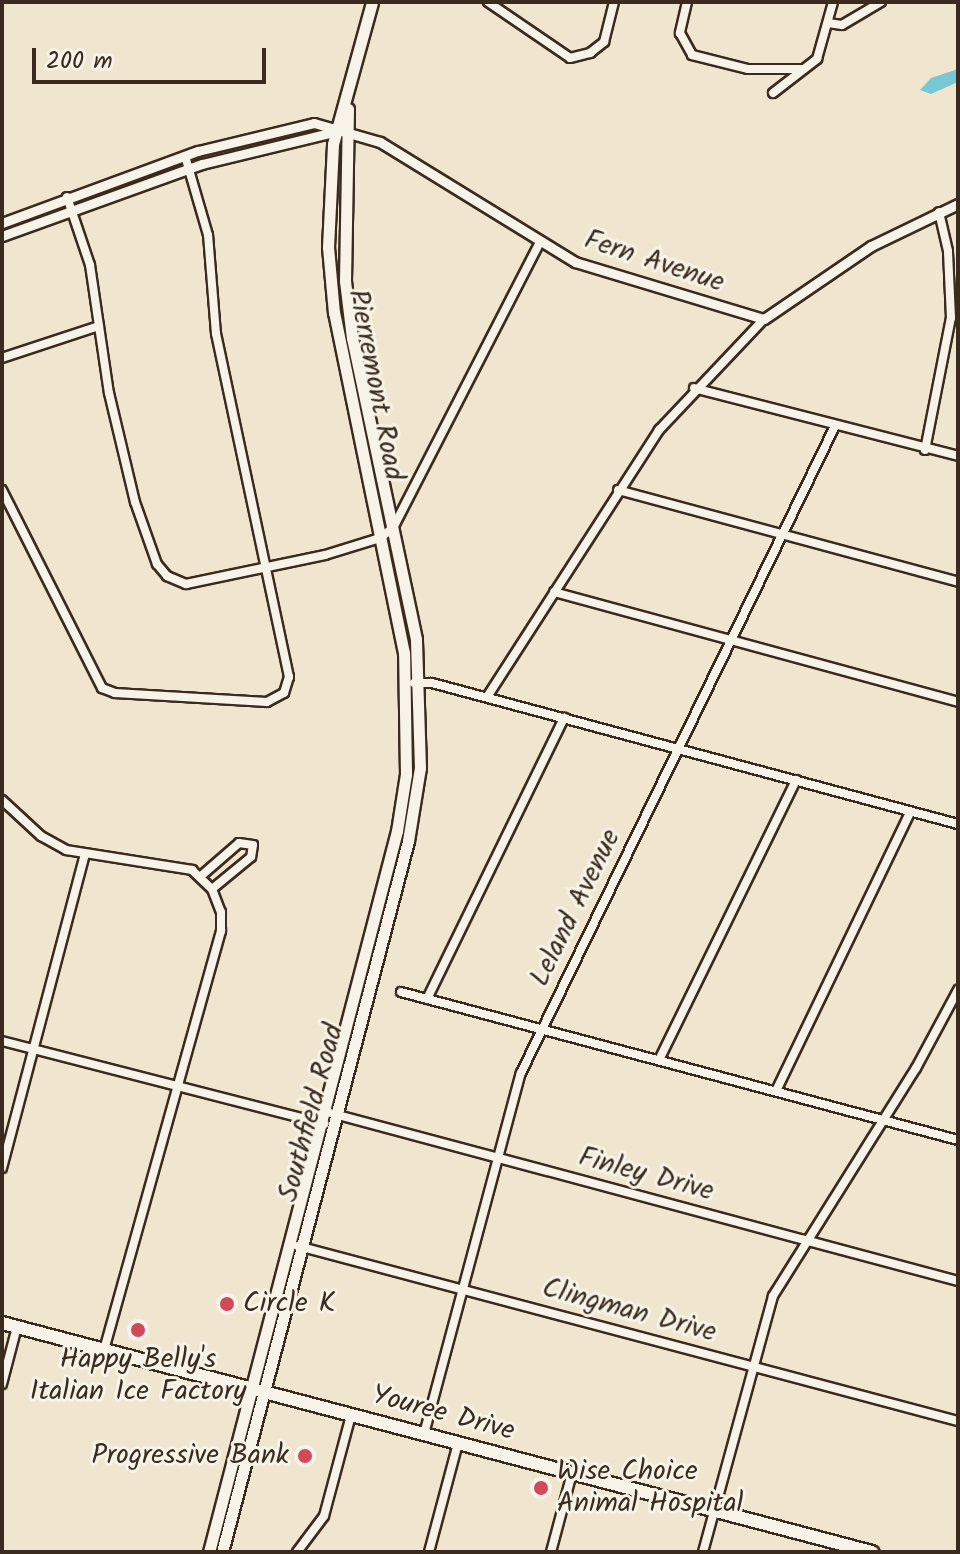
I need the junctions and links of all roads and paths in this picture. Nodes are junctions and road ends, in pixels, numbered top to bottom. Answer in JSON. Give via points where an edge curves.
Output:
{"nodes":[{"id":1,"x":372,"y":2,"type":"edge"},
{"id":2,"x":488,"y":2,"type":"edge"},
{"id":3,"x":614,"y":2,"type":"edge"},
{"id":4,"x":687,"y":2,"type":"edge"},
{"id":5,"x":833,"y":2,"type":"edge"},
{"id":6,"x":881,"y":2,"type":"edge"},
{"id":7,"x":828,"y":23,"type":"junction"},
{"id":8,"x":801,"y":69,"type":"junction"},
{"id":9,"x":773,"y":93,"type":"dead end"},
{"id":10,"x":342,"y":133,"type":"junction"},
{"id":11,"x":185,"y":156,"type":"junction"},
{"id":12,"x":190,"y":168,"type":"junction"},
{"id":13,"x":67,"y":197,"type":"junction"},
{"id":14,"x":958,"y":204,"type":"edge"},
{"id":15,"x":72,"y":211,"type":"junction"},
{"id":16,"x":939,"y":212,"type":"junction"},
{"id":17,"x":2,"y":223,"type":"edge"},
{"id":18,"x":2,"y":236,"type":"edge"},
{"id":19,"x":539,"y":244,"type":"junction"},
{"id":20,"x":764,"y":319,"type":"junction"},
{"id":21,"x":99,"y":326,"type":"junction"},
{"id":22,"x":346,"y":338,"type":"junction"},
{"id":23,"x":2,"y":358,"type":"edge"},
{"id":24,"x":694,"y":388,"type":"junction"},
{"id":25,"x":835,"y":426,"type":"junction"},
{"id":26,"x":925,"y":450,"type":"junction"},
{"id":27,"x":958,"y":456,"type":"edge"},
{"id":28,"x":384,"y":487,"type":"junction"},
{"id":29,"x":2,"y":490,"type":"edge"},
{"id":30,"x":618,"y":490,"type":"junction"},
{"id":31,"x":371,"y":491,"type":"junction"},
{"id":32,"x":393,"y":528,"type":"junction"},
{"id":33,"x":783,"y":534,"type":"junction"},
{"id":34,"x":380,"y":538,"type":"junction"},
{"id":35,"x":265,"y":569,"type":"junction"},
{"id":36,"x":958,"y":582,"type":"edge"},
{"id":37,"x":554,"y":592,"type":"junction"},
{"id":38,"x":731,"y":640,"type":"junction"},
{"id":39,"x":414,"y":683,"type":"junction"},
{"id":40,"x":487,"y":697,"type":"junction"},
{"id":41,"x":958,"y":702,"type":"edge"},
{"id":42,"x":564,"y":718,"type":"junction"},
{"id":43,"x":677,"y":749,"type":"junction"},
{"id":44,"x":796,"y":780,"type":"junction"},
{"id":45,"x":411,"y":784,"type":"junction"},
{"id":46,"x":2,"y":800,"type":"edge"},
{"id":47,"x":910,"y":812,"type":"junction"},
{"id":48,"x":958,"y":824,"type":"edge"},
{"id":49,"x":85,"y":854,"type":"junction"},
{"id":50,"x":201,"y":876,"type":"junction"},
{"id":51,"x":212,"y":889,"type":"junction"},
{"id":52,"x":381,"y":892,"type":"junction"},
{"id":53,"x":394,"y":895,"type":"junction"},
{"id":54,"x":358,"y":979,"type":"junction"},
{"id":55,"x":371,"y":983,"type":"junction"},
{"id":56,"x":958,"y":990,"type":"edge"},
{"id":57,"x":401,"y":992,"type":"dead end"},
{"id":58,"x":427,"y":999,"type":"junction"},
{"id":59,"x":541,"y":1029,"type":"junction"},
{"id":60,"x":2,"y":1041,"type":"edge"},
{"id":61,"x":34,"y":1050,"type":"junction"},
{"id":62,"x":659,"y":1060,"type":"junction"},
{"id":63,"x":179,"y":1084,"type":"junction"},
{"id":64,"x":776,"y":1091,"type":"junction"},
{"id":65,"x":321,"y":1117,"type":"junction"},
{"id":66,"x":883,"y":1120,"type":"junction"},
{"id":67,"x":335,"y":1121,"type":"junction"},
{"id":68,"x":958,"y":1140,"type":"edge"},
{"id":69,"x":498,"y":1158,"type":"junction"},
{"id":70,"x":2,"y":1168,"type":"edge"},
{"id":71,"x":806,"y":1240,"type":"junction"},
{"id":72,"x":289,"y":1243,"type":"junction"},
{"id":73,"x":302,"y":1247,"type":"junction"},
{"id":74,"x":958,"y":1281,"type":"edge"},
{"id":75,"x":463,"y":1289,"type":"junction"},
{"id":76,"x":2,"y":1323,"type":"edge"},
{"id":77,"x":17,"y":1327,"type":"junction"},
{"id":78,"x":104,"y":1350,"type":"junction"},
{"id":79,"x":750,"y":1366,"type":"junction"},
{"id":80,"x":2,"y":1384,"type":"edge"},
{"id":81,"x":258,"y":1389,"type":"junction"},
{"id":82,"x":351,"y":1415,"type":"junction"},
{"id":83,"x":958,"y":1421,"type":"edge"},
{"id":84,"x":424,"y":1434,"type":"junction"},
{"id":85,"x":458,"y":1443,"type":"junction"},
{"id":86,"x":572,"y":1473,"type":"junction"},
{"id":87,"x":714,"y":1510,"type":"junction"},
{"id":88,"x":214,"y":1531,"type":"junction"},
{"id":89,"x":227,"y":1535,"type":"junction"},
{"id":90,"x":843,"y":1548,"type":"edge"},
{"id":91,"x":211,"y":1552,"type":"edge"},
{"id":92,"x":222,"y":1552,"type":"edge"},
{"id":93,"x":297,"y":1552,"type":"edge"},
{"id":94,"x":429,"y":1552,"type":"edge"},
{"id":95,"x":551,"y":1552,"type":"edge"},
{"id":96,"x":703,"y":1552,"type":"edge"},
{"id":97,"x":872,"y":1552,"type":"edge"}],
"edges":[{"from":1,"to":10,"type":"main road","name":"Pierremont Road"},
{"from":2,"to":3,"type":"street","via":[[566,58],[596,50],[607,36]]},
{"from":4,"to":8,"type":"street","via":[[680,37],[692,55],[735,67]]},
{"from":5,"to":7,"type":"street"},
{"from":6,"to":7,"type":"street","via":[[842,25]]},
{"from":7,"to":8,"type":"street","via":[[817,59]]},
{"from":8,"to":9,"type":"street"},
{"from":10,"to":11,"type":"street","name":"Fern Avenue","via":[[308,122]]},
{"from":10,"to":12,"type":"street"},
{"from":10,"to":19,"type":"street","name":"Fern Avenue","via":[[380,142]]},
{"from":10,"to":22,"type":"main road","name":"Pierremont Road","via":[[328,247]]},
{"from":11,"to":12,"type":"street"},
{"from":11,"to":13,"type":"street","name":"Fern Avenue"},
{"from":12,"to":15,"type":"street"},
{"from":12,"to":35,"type":"street","via":[[208,235],[216,334]]},
{"from":13,"to":15,"type":"street"},
{"from":13,"to":17,"type":"street","name":"Fern Avenue"},
{"from":14,"to":16,"type":"street"},
{"from":15,"to":18,"type":"street"},
{"from":15,"to":21,"type":"street","via":[[90,265]]},
{"from":16,"to":20,"type":"street","via":[[871,246]]},
{"from":16,"to":26,"type":"street","via":[[949,263],[951,318]]},
{"from":19,"to":20,"type":"street","name":"Fern Avenue","via":[[609,275]]},
{"from":19,"to":32,"type":"street"},
{"from":20,"to":24,"type":"street"},
{"from":21,"to":23,"type":"street"},
{"from":21,"to":35,"type":"street","via":[[115,420],[141,521],[160,569],[181,583]]},
{"from":22,"to":28,"type":"main road","name":"Pierremont Road"},
{"from":22,"to":31,"type":"main road","name":"Pierremont Road"},
{"from":24,"to":25,"type":"street"},
{"from":24,"to":30,"type":"street"},
{"from":25,"to":26,"type":"street"},
{"from":25,"to":33,"type":"street","name":"Leland Avenue"},
{"from":26,"to":27,"type":"street"},
{"from":28,"to":31,"type":"main road"},
{"from":28,"to":32,"type":"main road","name":"Pierremont Road"},
{"from":29,"to":35,"type":"street","via":[[93,677],[115,693],[267,702],[277,698],[289,677]]},
{"from":30,"to":33,"type":"street"},
{"from":30,"to":37,"type":"street"},
{"from":31,"to":34,"type":"main road","name":"Pierremont Road"},
{"from":32,"to":34,"type":"street"},
{"from":32,"to":39,"type":"main road","name":"Pierremont Road"},
{"from":33,"to":36,"type":"street"},
{"from":33,"to":38,"type":"street","name":"Leland Avenue"},
{"from":34,"to":35,"type":"street"},
{"from":34,"to":39,"type":"main road","name":"Pierremont Road"},
{"from":37,"to":38,"type":"street"},
{"from":37,"to":40,"type":"street"},
{"from":38,"to":41,"type":"street"},
{"from":38,"to":43,"type":"street","name":"Leland Avenue"},
{"from":39,"to":40,"type":"street"},
{"from":39,"to":45,"type":"main road","name":"Southfield Road"},
{"from":40,"to":42,"type":"street"},
{"from":42,"to":43,"type":"street"},
{"from":42,"to":58,"type":"street"},
{"from":43,"to":44,"type":"street"},
{"from":43,"to":59,"type":"street","name":"Leland Avenue"},
{"from":44,"to":47,"type":"street"},
{"from":44,"to":62,"type":"street"},
{"from":45,"to":52,"type":"main road","name":"Southfield Road"},
{"from":45,"to":53,"type":"main road","name":"Southfield Road"},
{"from":46,"to":49,"type":"street","via":[[53,844]]},
{"from":47,"to":48,"type":"street"},
{"from":47,"to":64,"type":"street"},
{"from":49,"to":50,"type":"street","via":[[168,862]]},
{"from":49,"to":61,"type":"street"},
{"from":50,"to":51,"type":"street"},
{"from":50,"to":51,"type":"street","via":[[239,843],[253,845],[251,857]]},
{"from":51,"to":63,"type":"street","via":[[221,931]]},
{"from":52,"to":53,"type":"main road"},
{"from":52,"to":54,"type":"main road","name":"Southfield Road"},
{"from":53,"to":55,"type":"main road","name":"Southfield Road"},
{"from":54,"to":55,"type":"main road"},
{"from":54,"to":65,"type":"main road","name":"Southfield Road"},
{"from":55,"to":67,"type":"main road","name":"Southfield Road"},
{"from":56,"to":66,"type":"street"},
{"from":57,"to":58,"type":"street"},
{"from":58,"to":59,"type":"street"},
{"from":59,"to":62,"type":"street"},
{"from":59,"to":69,"type":"street","name":"Leland Avenue","via":[[521,1073]]},
{"from":60,"to":61,"type":"street","name":"Finley Drive"},
{"from":61,"to":63,"type":"street","name":"Finley Drive"},
{"from":61,"to":70,"type":"street"},
{"from":62,"to":64,"type":"street"},
{"from":63,"to":65,"type":"street","name":"Finley Drive"},
{"from":63,"to":78,"type":"street"},
{"from":64,"to":66,"type":"street"},
{"from":65,"to":67,"type":"street","name":"Finley Drive"},
{"from":65,"to":72,"type":"main road","name":"Southfield Road"},
{"from":66,"to":68,"type":"street"},
{"from":66,"to":71,"type":"street"},
{"from":67,"to":69,"type":"street","name":"Finley Drive"},
{"from":67,"to":73,"type":"main road","name":"Southfield Road"},
{"from":69,"to":71,"type":"street","name":"Finley Drive"},
{"from":69,"to":75,"type":"street","name":"Leland Avenue"},
{"from":71,"to":74,"type":"street","name":"Finley Drive"},
{"from":71,"to":79,"type":"street","via":[[773,1296]]},
{"from":72,"to":73,"type":"street","name":"Clingman Drive"},
{"from":72,"to":81,"type":"main road","name":"Southfield Road"},
{"from":73,"to":75,"type":"street","name":"Clingman Drive"},
{"from":73,"to":81,"type":"main road","name":"Southfield Road"},
{"from":75,"to":79,"type":"street","name":"Clingman Drive"},
{"from":75,"to":84,"type":"street","name":"Leland Avenue"},
{"from":76,"to":77,"type":"main road","name":"Youree Drive"},
{"from":77,"to":78,"type":"main road","name":"Youree Drive"},
{"from":77,"to":80,"type":"street"},
{"from":78,"to":81,"type":"main road","name":"Youree Drive"},
{"from":79,"to":83,"type":"street","name":"Clingman Drive"},
{"from":79,"to":87,"type":"street"},
{"from":81,"to":82,"type":"main road","name":"Youree Drive"},
{"from":81,"to":88,"type":"main road","name":"Southfield Road"},
{"from":81,"to":89,"type":"main road","name":"Southfield Road"},
{"from":82,"to":84,"type":"main road","name":"Youree Drive"},
{"from":82,"to":93,"type":"street","via":[[324,1516]]},
{"from":84,"to":85,"type":"main road","name":"Youree Drive"},
{"from":85,"to":86,"type":"main road","name":"Youree Drive"},
{"from":85,"to":94,"type":"street"},
{"from":86,"to":87,"type":"main road","name":"Youree Drive"},
{"from":86,"to":95,"type":"street"},
{"from":87,"to":90,"type":"main road","name":"Youree Drive"},
{"from":87,"to":96,"type":"street"},
{"from":88,"to":89,"type":"street"},
{"from":88,"to":91,"type":"main road","name":"Southfield Road"},
{"from":89,"to":92,"type":"main road","name":"Southfield Road"},
{"from":90,"to":97,"type":"main road","name":"Youree Drive"}]}
